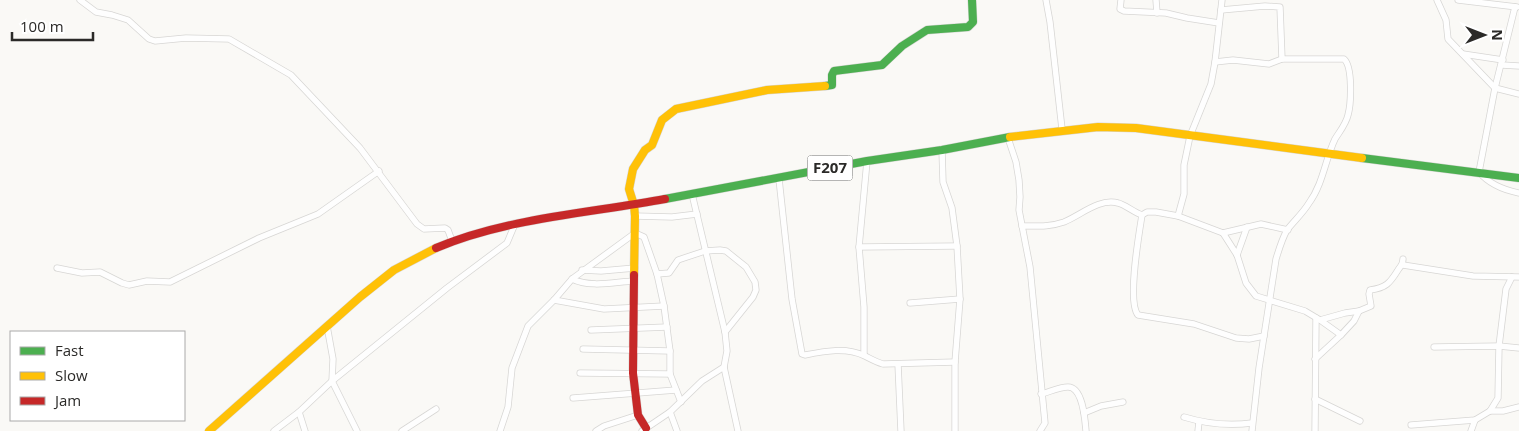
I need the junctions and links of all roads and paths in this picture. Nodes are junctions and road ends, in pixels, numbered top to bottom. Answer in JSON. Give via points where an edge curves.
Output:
{"nodes":[{"id":1,"x":80,"y":0,"type":"edge"},
{"id":2,"x":972,"y":0,"type":"edge"},
{"id":3,"x":1046,"y":0,"type":"edge"},
{"id":4,"x":1121,"y":0,"type":"edge"},
{"id":5,"x":1156,"y":0,"type":"edge"},
{"id":6,"x":1222,"y":0,"type":"edge"},
{"id":7,"x":1437,"y":0,"type":"edge"},
{"id":8,"x":1458,"y":0,"type":"edge"},
{"id":9,"x":1468,"y":0,"type":"edge"},
{"id":10,"x":1517,"y":7,"type":"edge"},
{"id":11,"x":1221,"y":10,"type":"junction"},
{"id":12,"x":1157,"y":13,"type":"junction"},
{"id":13,"x":1219,"y":23,"type":"junction"},
{"id":14,"x":1462,"y":54,"type":"junction"},
{"id":15,"x":1282,"y":59,"type":"junction"},
{"id":16,"x":1215,"y":62,"type":"junction"},
{"id":17,"x":1502,"y":62,"type":"junction"},
{"id":18,"x":1519,"y":66,"type":"edge"},
{"id":19,"x":1494,"y":88,"type":"junction"},
{"id":20,"x":1519,"y":94,"type":"edge"},
{"id":21,"x":1062,"y":129,"type":"junction"},
{"id":22,"x":1190,"y":136,"type":"junction"},
{"id":23,"x":1008,"y":138,"type":"junction"},
{"id":24,"x":942,"y":150,"type":"junction"},
{"id":25,"x":1330,"y":153,"type":"junction"},
{"id":26,"x":867,"y":161,"type":"junction"},
{"id":27,"x":379,"y":171,"type":"junction"},
{"id":28,"x":1479,"y":172,"type":"junction"},
{"id":29,"x":1519,"y":178,"type":"edge"},
{"id":30,"x":779,"y":179,"type":"junction"},
{"id":31,"x":1519,"y":193,"type":"edge"},
{"id":32,"x":692,"y":194,"type":"junction"},
{"id":33,"x":634,"y":205,"type":"junction"},
{"id":34,"x":698,"y":214,"type":"junction"},
{"id":35,"x":635,"y":216,"type":"junction"},
{"id":36,"x":1142,"y":216,"type":"junction"},
{"id":37,"x":1178,"y":216,"type":"junction"},
{"id":38,"x":515,"y":224,"type":"junction"},
{"id":39,"x":1022,"y":226,"type":"junction"},
{"id":40,"x":1247,"y":227,"type":"junction"},
{"id":41,"x":1288,"y":230,"type":"junction"},
{"id":42,"x":635,"y":233,"type":"junction"},
{"id":43,"x":1223,"y":233,"type":"junction"},
{"id":44,"x":452,"y":241,"type":"junction"},
{"id":45,"x":957,"y":246,"type":"junction"},
{"id":46,"x":859,"y":247,"type":"junction"},
{"id":47,"x":705,"y":251,"type":"junction"},
{"id":48,"x":1237,"y":255,"type":"junction"},
{"id":49,"x":57,"y":268,"type":"dead end"},
{"id":50,"x":635,"y":268,"type":"junction"},
{"id":51,"x":582,"y":270,"type":"junction"},
{"id":52,"x":657,"y":274,"type":"junction"},
{"id":53,"x":1512,"y":277,"type":"junction"},
{"id":54,"x":1519,"y":277,"type":"edge"},
{"id":55,"x":572,"y":279,"type":"junction"},
{"id":56,"x":634,"y":281,"type":"junction"},
{"id":57,"x":960,"y":299,"type":"junction"},
{"id":58,"x":554,"y":300,"type":"junction"},
{"id":59,"x":1269,"y":300,"type":"junction"},
{"id":60,"x":910,"y":303,"type":"dead end"},
{"id":61,"x":664,"y":306,"type":"junction"},
{"id":62,"x":635,"y":308,"type":"junction"},
{"id":63,"x":1359,"y":311,"type":"junction"},
{"id":64,"x":1318,"y":319,"type":"junction"},
{"id":65,"x":327,"y":326,"type":"junction"},
{"id":66,"x":667,"y":327,"type":"junction"},
{"id":67,"x":634,"y":329,"type":"junction"},
{"id":68,"x":591,"y":330,"type":"dead end"},
{"id":69,"x":725,"y":332,"type":"junction"},
{"id":70,"x":1341,"y":335,"type":"junction"},
{"id":71,"x":1264,"y":336,"type":"junction"},
{"id":72,"x":1499,"y":346,"type":"junction"},
{"id":73,"x":1434,"y":347,"type":"dead end"},
{"id":74,"x":1519,"y":348,"type":"edge"},
{"id":75,"x":583,"y":350,"type":"dead end"},
{"id":76,"x":634,"y":350,"type":"junction"},
{"id":77,"x":670,"y":351,"type":"junction"},
{"id":78,"x":864,"y":355,"type":"junction"},
{"id":79,"x":1315,"y":359,"type":"junction"},
{"id":80,"x":955,"y":362,"type":"junction"},
{"id":81,"x":898,"y":364,"type":"junction"},
{"id":82,"x":724,"y":367,"type":"junction"},
{"id":83,"x":580,"y":373,"type":"dead end"},
{"id":84,"x":633,"y":374,"type":"junction"},
{"id":85,"x":670,"y":374,"type":"junction"},
{"id":86,"x":332,"y":381,"type":"junction"},
{"id":87,"x":676,"y":390,"type":"junction"},
{"id":88,"x":635,"y":393,"type":"junction"},
{"id":89,"x":1041,"y":394,"type":"junction"},
{"id":90,"x":573,"y":398,"type":"dead end"},
{"id":91,"x":1315,"y":399,"type":"junction"},
{"id":92,"x":681,"y":402,"type":"junction"},
{"id":93,"x":1123,"y":402,"type":"dead end"},
{"id":94,"x":1519,"y":407,"type":"edge"},
{"id":95,"x":436,"y":409,"type":"dead end"},
{"id":96,"x":1490,"y":411,"type":"junction"},
{"id":97,"x":299,"y":412,"type":"junction"},
{"id":98,"x":670,"y":412,"type":"junction"},
{"id":99,"x":1084,"y":413,"type":"junction"},
{"id":100,"x":638,"y":415,"type":"junction"},
{"id":101,"x":1184,"y":417,"type":"dead end"},
{"id":102,"x":1475,"y":420,"type":"junction"},
{"id":103,"x":1360,"y":421,"type":"dead end"},
{"id":104,"x":1199,"y":422,"type":"junction"},
{"id":105,"x":1252,"y":422,"type":"junction"},
{"id":106,"x":1411,"y":425,"type":"dead end"},
{"id":107,"x":644,"y":429,"type":"edge"},
{"id":108,"x":406,"y":430,"type":"edge"},
{"id":109,"x":499,"y":430,"type":"edge"},
{"id":110,"x":209,"y":431,"type":"edge"},
{"id":111,"x":274,"y":431,"type":"edge"},
{"id":112,"x":305,"y":431,"type":"edge"},
{"id":113,"x":356,"y":431,"type":"edge"},
{"id":114,"x":596,"y":431,"type":"edge"},
{"id":115,"x":677,"y":431,"type":"edge"},
{"id":116,"x":738,"y":431,"type":"edge"},
{"id":117,"x":901,"y":431,"type":"edge"},
{"id":118,"x":955,"y":431,"type":"edge"},
{"id":119,"x":1040,"y":431,"type":"edge"},
{"id":120,"x":1086,"y":431,"type":"edge"},
{"id":121,"x":1198,"y":431,"type":"edge"},
{"id":122,"x":1252,"y":431,"type":"edge"},
{"id":123,"x":1315,"y":431,"type":"edge"},
{"id":124,"x":1471,"y":431,"type":"edge"}],
"edges":[{"from":1,"to":27,"type":"street","via":[[96,12],[128,20],[149,39],[156,41],[221,38],[235,42],[291,75]]},
{"from":2,"to":33,"type":"main road","via":[[973,22],[968,27],[927,30],[902,46],[882,65],[834,71],[832,85],[767,90],[676,109],[662,120],[652,145],[632,169],[629,189]]},
{"from":3,"to":21,"type":"street"},
{"from":4,"to":12,"type":"street","via":[[1120,9]]},
{"from":5,"to":12,"type":"street"},
{"from":6,"to":11,"type":"street"},
{"from":7,"to":14,"type":"street","via":[[1446,20],[1448,39]]},
{"from":8,"to":9,"type":"street"},
{"from":9,"to":10,"type":"street"},
{"from":10,"to":17,"type":"street"},
{"from":11,"to":13,"type":"street"},
{"from":11,"to":15,"type":"street","via":[[1265,6],[1280,8]]},
{"from":12,"to":13,"type":"street"},
{"from":13,"to":16,"type":"street"},
{"from":14,"to":17,"type":"street"},
{"from":14,"to":19,"type":"street"},
{"from":15,"to":16,"type":"street","via":[[1269,64],[1233,60]]},
{"from":15,"to":25,"type":"street","via":[[1344,59],[1348,62],[1348,116]]},
{"from":16,"to":22,"type":"street","via":[[1211,84]]},
{"from":17,"to":18,"type":"street"},
{"from":17,"to":19,"type":"street"},
{"from":19,"to":20,"type":"street"},
{"from":19,"to":28,"type":"street"},
{"from":21,"to":22,"type":"main road","number":"F207","via":[[1136,128]]},
{"from":21,"to":23,"type":"main road","number":"F207"},
{"from":22,"to":25,"type":"main road","number":"F207"},
{"from":22,"to":37,"type":"street","via":[[1184,165],[1184,194]]},
{"from":23,"to":24,"type":"main road","number":"F207"},
{"from":23,"to":39,"type":"street","via":[[1019,180]]},
{"from":24,"to":26,"type":"main road","number":"F207"},
{"from":24,"to":45,"type":"street","via":[[943,182],[952,208]]},
{"from":25,"to":28,"type":"main road","number":"F207"},
{"from":25,"to":41,"type":"street","via":[[1322,180],[1310,203]]},
{"from":26,"to":30,"type":"main road","number":"F207"},
{"from":26,"to":46,"type":"street"},
{"from":27,"to":44,"type":"street","via":[[418,224],[424,229],[445,228]]},
{"from":27,"to":49,"type":"street","via":[[318,214],[259,238],[170,282],[147,281],[129,285],[100,272],[82,273]]},
{"from":28,"to":29,"type":"main road","number":"F207"},
{"from":28,"to":31,"type":"street","via":[[1486,180]]},
{"from":30,"to":32,"type":"main road","number":"F207"},
{"from":30,"to":78,"type":"street","via":[[792,299],[802,354],[830,350]]},
{"from":32,"to":33,"type":"main road","number":"F207"},
{"from":32,"to":34,"type":"street"},
{"from":33,"to":35,"type":"main road"},
{"from":33,"to":38,"type":"main road","number":"F207"},
{"from":34,"to":35,"type":"street"},
{"from":34,"to":47,"type":"street"},
{"from":35,"to":42,"type":"main road"},
{"from":36,"to":37,"type":"street","via":[[1156,212]]},
{"from":36,"to":39,"type":"street","via":[[1118,203],[1110,203],[1095,206],[1063,222]]},
{"from":36,"to":71,"type":"street","via":[[1134,279],[1134,310],[1138,315],[1194,324],[1236,338]]},
{"from":37,"to":43,"type":"street"},
{"from":38,"to":44,"type":"main road","number":"F207"},
{"from":38,"to":86,"type":"street","via":[[507,243]]},
{"from":39,"to":89,"type":"street","via":[[1030,267]]},
{"from":40,"to":41,"type":"street","via":[[1261,224]]},
{"from":40,"to":43,"type":"street"},
{"from":40,"to":48,"type":"street"},
{"from":41,"to":59,"type":"street","via":[[1280,244]]},
{"from":42,"to":50,"type":"main road"},
{"from":42,"to":51,"type":"street"},
{"from":42,"to":52,"type":"street","via":[[644,237]]},
{"from":43,"to":48,"type":"street"},
{"from":44,"to":65,"type":"main road","number":"F207","via":[[394,270]]},
{"from":45,"to":46,"type":"street"},
{"from":45,"to":57,"type":"street"},
{"from":46,"to":78,"type":"street"},
{"from":47,"to":52,"type":"street","via":[[678,260],[668,273]]},
{"from":47,"to":69,"type":"street"},
{"from":47,"to":69,"type":"street","via":[[726,252],[746,267],[755,282],[753,297]]},
{"from":48,"to":59,"type":"street","via":[[1246,283],[1256,296]]},
{"from":50,"to":51,"type":"street"},
{"from":50,"to":56,"type":"main road"},
{"from":51,"to":55,"type":"street"},
{"from":52,"to":61,"type":"street"},
{"from":53,"to":54,"type":"street"},
{"from":53,"to":63,"type":"street","via":[[1472,276],[1403,262],[1395,278],[1381,289],[1370,290],[1371,306]]},
{"from":53,"to":72,"type":"street","via":[[1506,289]]},
{"from":55,"to":56,"type":"street","via":[[596,284]]},
{"from":55,"to":58,"type":"street"},
{"from":56,"to":62,"type":"main road"},
{"from":57,"to":60,"type":"street"},
{"from":57,"to":80,"type":"street"},
{"from":58,"to":62,"type":"street","via":[[604,309]]},
{"from":58,"to":109,"type":"street","via":[[528,326],[512,368],[508,407]]},
{"from":59,"to":64,"type":"street","via":[[1305,311]]},
{"from":59,"to":71,"type":"street"},
{"from":61,"to":62,"type":"street"},
{"from":61,"to":66,"type":"street"},
{"from":62,"to":67,"type":"main road"},
{"from":63,"to":64,"type":"street"},
{"from":63,"to":70,"type":"street"},
{"from":64,"to":70,"type":"street"},
{"from":64,"to":79,"type":"street"},
{"from":65,"to":86,"type":"street","via":[[333,360]]},
{"from":65,"to":110,"type":"main road","number":"F207"},
{"from":66,"to":67,"type":"street"},
{"from":66,"to":77,"type":"street"},
{"from":67,"to":68,"type":"street"},
{"from":67,"to":76,"type":"main road"},
{"from":69,"to":82,"type":"street","via":[[727,351]]},
{"from":70,"to":79,"type":"street"},
{"from":71,"to":105,"type":"street"},
{"from":72,"to":73,"type":"street"},
{"from":72,"to":74,"type":"street"},
{"from":72,"to":96,"type":"street","via":[[1498,398]]},
{"from":75,"to":76,"type":"street"},
{"from":76,"to":77,"type":"street"},
{"from":76,"to":84,"type":"main road"},
{"from":77,"to":85,"type":"street"},
{"from":78,"to":81,"type":"street","via":[[876,362]]},
{"from":79,"to":91,"type":"street"},
{"from":80,"to":81,"type":"street"},
{"from":80,"to":118,"type":"street"},
{"from":81,"to":117,"type":"street"},
{"from":82,"to":92,"type":"street","via":[[702,381]]},
{"from":82,"to":116,"type":"street"},
{"from":83,"to":84,"type":"street"},
{"from":84,"to":85,"type":"street"},
{"from":84,"to":88,"type":"main road"},
{"from":85,"to":87,"type":"street"},
{"from":86,"to":97,"type":"street"},
{"from":86,"to":113,"type":"street"},
{"from":87,"to":88,"type":"street"},
{"from":87,"to":92,"type":"street"},
{"from":88,"to":90,"type":"street"},
{"from":88,"to":100,"type":"main road"},
{"from":89,"to":99,"type":"street","via":[[1073,388],[1081,399]]},
{"from":89,"to":119,"type":"street","via":[[1045,423]]},
{"from":91,"to":103,"type":"street"},
{"from":91,"to":123,"type":"street"},
{"from":92,"to":98,"type":"street"},
{"from":93,"to":99,"type":"street"},
{"from":94,"to":96,"type":"street"},
{"from":95,"to":108,"type":"street"},
{"from":96,"to":102,"type":"street"},
{"from":97,"to":111,"type":"street"},
{"from":97,"to":112,"type":"street"},
{"from":98,"to":107,"type":"street"},
{"from":98,"to":115,"type":"street"},
{"from":99,"to":120,"type":"street"},
{"from":100,"to":107,"type":"main road"},
{"from":100,"to":114,"type":"street"},
{"from":101,"to":104,"type":"street"},
{"from":102,"to":106,"type":"street"},
{"from":102,"to":124,"type":"street"},
{"from":104,"to":105,"type":"street","via":[[1234,425]]},
{"from":104,"to":121,"type":"street"},
{"from":105,"to":122,"type":"street"}]}
